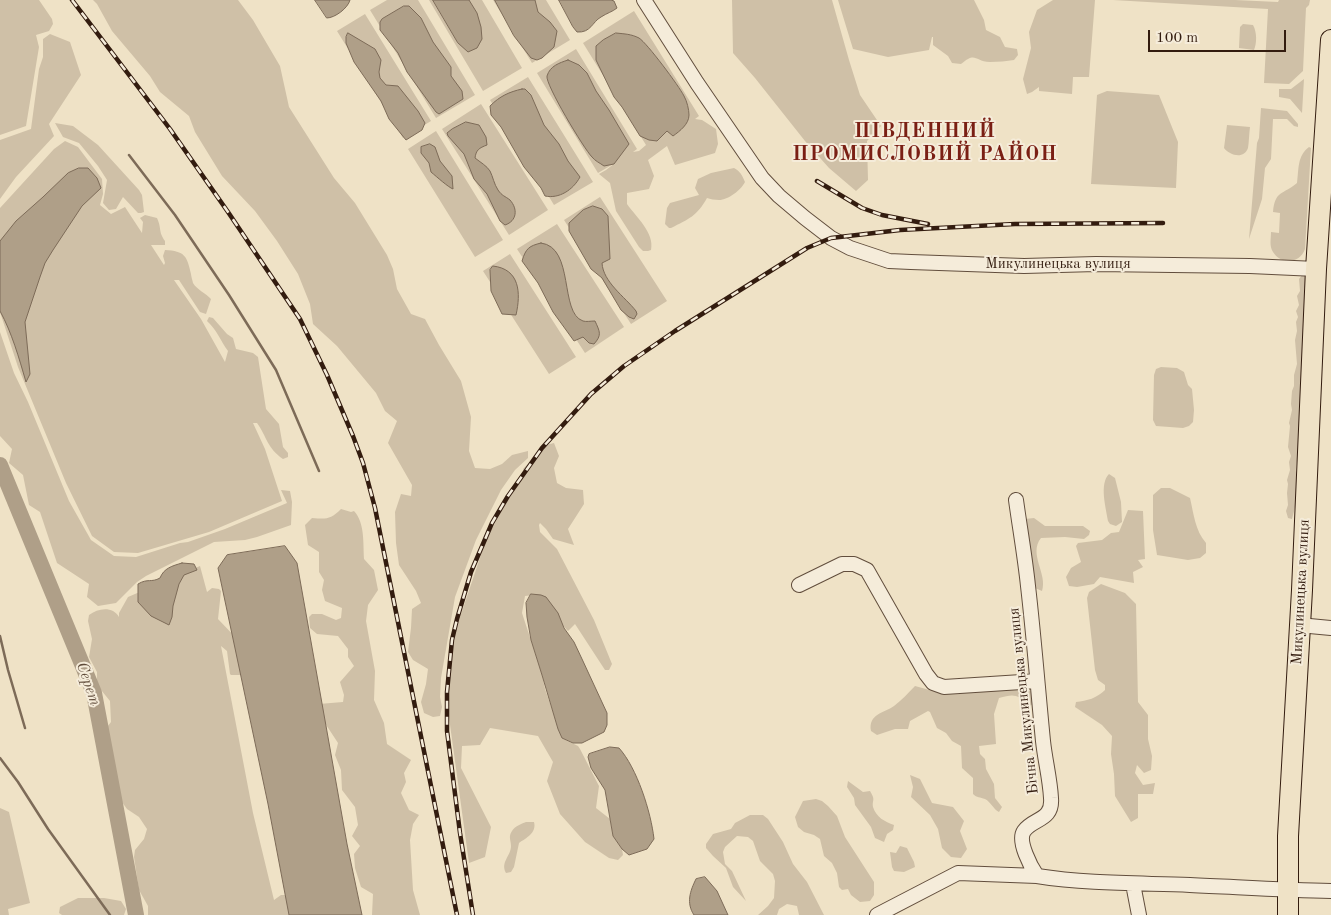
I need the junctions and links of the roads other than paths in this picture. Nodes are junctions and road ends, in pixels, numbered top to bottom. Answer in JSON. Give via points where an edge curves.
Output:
{"nodes":[{"id":1,"x":644,"y":0,"type":"edge"},
{"id":2,"x":1331,"y":40,"type":"edge"},
{"id":3,"x":1316,"y":269,"type":"junction"},
{"id":4,"x":1016,"y":500,"type":"dead end"},
{"id":5,"x":799,"y":585,"type":"dead end"},
{"id":6,"x":1299,"y":625,"type":"junction"},
{"id":7,"x":1331,"y":628,"type":"edge"},
{"id":8,"x":1037,"y":681,"type":"junction"},
{"id":9,"x":1037,"y":876,"type":"junction"},
{"id":10,"x":1134,"y":884,"type":"junction"},
{"id":11,"x":1288,"y":890,"type":"junction"},
{"id":12,"x":1331,"y":891,"type":"edge"},
{"id":13,"x":877,"y":915,"type":"edge"},
{"id":14,"x":1139,"y":915,"type":"edge"},
{"id":15,"x":1288,"y":915,"type":"edge"}],
"edges":[{"from":1,"to":3,"type":"street","name":"Микулинецька вулиця","via":[[762,178],[831,238],[850,248],[889,261]]},
{"from":2,"to":3,"type":"highway","name":"Микулинецька вулиця"},
{"from":3,"to":6,"type":"highway","name":"Микулинецька вулиця"},
{"from":4,"to":8,"type":"street","name":"Бічна Микулинецька вулиця"},
{"from":5,"to":8,"type":"street","via":[[842,564],[854,564],[867,570],[933,683],[944,687]]},
{"from":6,"to":7,"type":"street"},
{"from":6,"to":11,"type":"highway","name":"Микулинецька вулиця"},
{"from":8,"to":9,"type":"street","name":"Бічна Микулинецька вулиця","via":[[1051,800],[1050,810],[1022,835],[1031,868]]},
{"from":9,"to":10,"type":"street"},
{"from":9,"to":13,"type":"street","via":[[958,873]]},
{"from":10,"to":11,"type":"street"},
{"from":10,"to":14,"type":"street"},
{"from":11,"to":12,"type":"street"},
{"from":11,"to":15,"type":"highway","name":"Микулинецька вулиця"}]}
